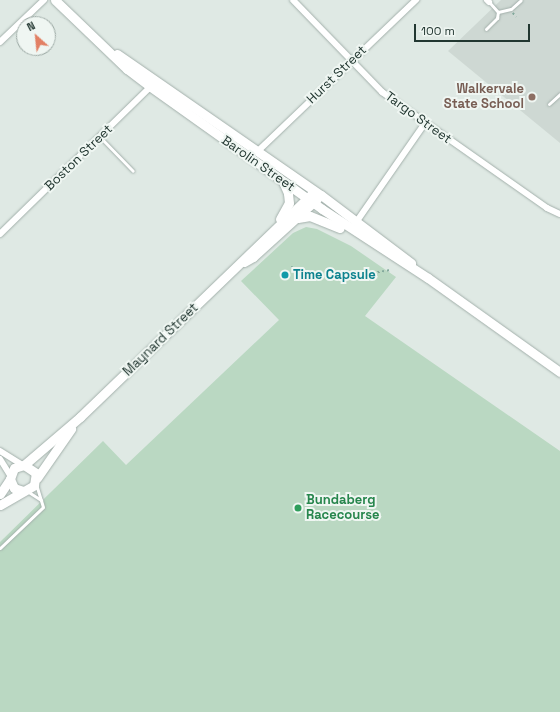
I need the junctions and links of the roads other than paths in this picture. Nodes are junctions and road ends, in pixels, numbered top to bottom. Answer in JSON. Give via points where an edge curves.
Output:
{"nodes":[{"id":1,"x":44,"y":0,"type":"edge"},
{"id":2,"x":55,"y":0,"type":"edge"},
{"id":3,"x":293,"y":0,"type":"edge"},
{"id":4,"x":416,"y":0,"type":"edge"},
{"id":5,"x":521,"y":0,"type":"edge"},
{"id":6,"x":488,"y":1,"type":"edge"},
{"id":7,"x":498,"y":12,"type":"junction"},
{"id":8,"x":486,"y":29,"type":"dead end"},
{"id":9,"x":0,"y":42,"type":"edge"},
{"id":10,"x":352,"y":61,"type":"junction"},
{"id":11,"x":153,"y":84,"type":"junction"},
{"id":12,"x":560,"y":94,"type":"edge"},
{"id":13,"x":549,"y":104,"type":"dead end"},
{"id":14,"x":425,"y":123,"type":"junction"},
{"id":15,"x":100,"y":137,"type":"junction"},
{"id":16,"x":258,"y":151,"type":"junction"},
{"id":17,"x":133,"y":171,"type":"dead end"},
{"id":18,"x":283,"y":182,"type":"junction"},
{"id":19,"x":318,"y":193,"type":"junction"},
{"id":20,"x":310,"y":201,"type":"junction"},
{"id":21,"x":560,"y":214,"type":"edge"},
{"id":22,"x":296,"y":220,"type":"junction"},
{"id":23,"x":357,"y":221,"type":"junction"},
{"id":24,"x":0,"y":234,"type":"edge"},
{"id":25,"x":265,"y":238,"type":"junction"},
{"id":26,"x":382,"y":250,"type":"junction"},
{"id":27,"x":241,"y":264,"type":"junction"},
{"id":28,"x":428,"y":278,"type":"junction"},
{"id":29,"x":560,"y":372,"type":"edge"},
{"id":30,"x":80,"y":417,"type":"junction"},
{"id":31,"x":0,"y":451,"type":"edge"},
{"id":32,"x":0,"y":459,"type":"edge"},
{"id":33,"x":23,"y":465,"type":"junction"},
{"id":34,"x":10,"y":477,"type":"junction"},
{"id":35,"x":36,"y":480,"type":"junction"},
{"id":36,"x":25,"y":491,"type":"junction"},
{"id":37,"x":0,"y":494,"type":"edge"},
{"id":38,"x":41,"y":500,"type":"junction"},
{"id":39,"x":0,"y":506,"type":"edge"},
{"id":40,"x":0,"y":548,"type":"edge"}],
"edges":[{"from":1,"to":9,"type":"street"},
{"from":2,"to":11,"type":"main road","name":"Barolin Street","via":[[96,40]]},
{"from":3,"to":10,"type":"street","name":"Targo Street"},
{"from":4,"to":10,"type":"street","name":"Hurst Street"},
{"from":5,"to":7,"type":"lane","via":[[511,9]]},
{"from":6,"to":7,"type":"lane"},
{"from":7,"to":8,"type":"lane","via":[[497,18]]},
{"from":10,"to":14,"type":"street","name":"Targo Street","via":[[382,92]]},
{"from":10,"to":16,"type":"street","name":"Hurst Street"},
{"from":11,"to":15,"type":"street","name":"Boston Street"},
{"from":11,"to":16,"type":"main road","name":"Barolin Street"},
{"from":11,"to":18,"type":"main road","name":"Barolin Street"},
{"from":12,"to":13,"type":"lane"},
{"from":14,"to":21,"type":"street","name":"Targo Street","via":[[547,208]]},
{"from":14,"to":23,"type":"street"},
{"from":15,"to":17,"type":"lane"},
{"from":15,"to":24,"type":"street","name":"Boston Street"},
{"from":16,"to":19,"type":"main road","name":"Barolin Street"},
{"from":18,"to":20,"type":"main road","name":"Barolin Street"},
{"from":18,"to":25,"type":"main road","via":[[289,198],[287,210]]},
{"from":19,"to":20,"type":"main road","name":"Maynard Street"},
{"from":19,"to":23,"type":"main road","name":"Barolin Street"},
{"from":20,"to":22,"type":"main road","name":"Maynard Street"},
{"from":20,"to":25,"type":"main road","name":"Maynard Street"},
{"from":20,"to":26,"type":"main road","name":"Barolin Street"},
{"from":22,"to":26,"type":"main road","via":[[310,216],[325,220]]},
{"from":22,"to":27,"type":"main road","name":"Maynard Street","via":[[254,257]]},
{"from":23,"to":28,"type":"main road","name":"Barolin Street"},
{"from":25,"to":27,"type":"main road","name":"Maynard Street","via":[[249,252]]},
{"from":26,"to":28,"type":"main road","name":"Barolin Street"},
{"from":27,"to":30,"type":"main road","name":"Maynard Street"},
{"from":28,"to":29,"type":"main road","name":"Barolin Street"},
{"from":30,"to":33,"type":"main road","name":"Maynard Street"},
{"from":30,"to":35,"type":"main road","name":"Maynard Street"},
{"from":31,"to":33,"type":"street"},
{"from":32,"to":34,"type":"street"},
{"from":33,"to":34,"type":"main road","via":[[14,468]]},
{"from":33,"to":35,"type":"main road","via":[[33,469]]},
{"from":34,"to":36,"type":"main road","via":[[14,488]]},
{"from":34,"to":37,"type":"main road"},
{"from":35,"to":36,"type":"main road"},
{"from":35,"to":38,"type":"lane"},
{"from":36,"to":38,"type":"lane"},
{"from":36,"to":39,"type":"main road"},
{"from":38,"to":40,"type":"lane","via":[[44,504],[42,509]]}]}
